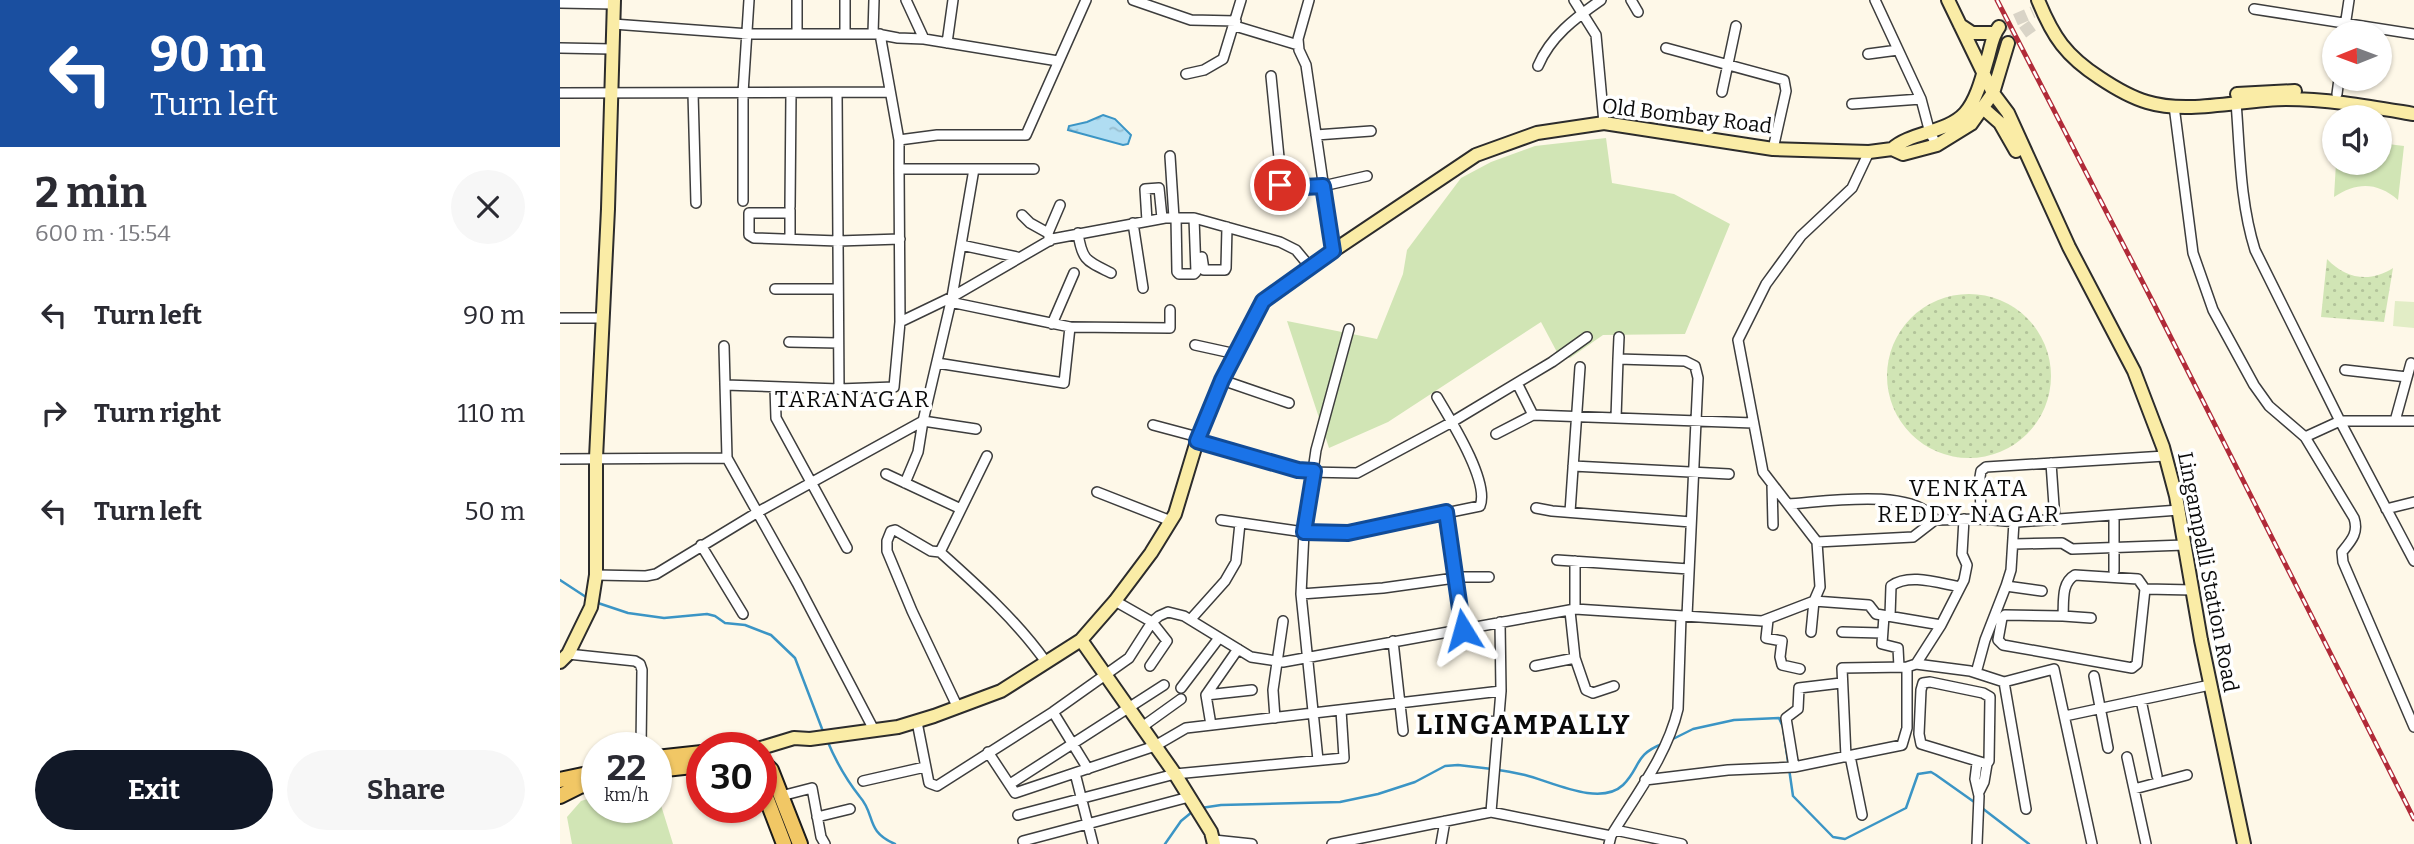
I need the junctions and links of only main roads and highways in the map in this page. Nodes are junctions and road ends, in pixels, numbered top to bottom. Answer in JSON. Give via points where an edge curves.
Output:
{"nodes":[{"id":1,"x":1948,"y":0,"type":"edge"},
{"id":2,"x":614,"y":2,"type":"edge"},
{"id":3,"x":2043,"y":10,"type":"edge"},
{"id":4,"x":1960,"y":24,"type":"junction"},
{"id":5,"x":2008,"y":43,"type":"tunnel mouth"},
{"id":6,"x":1983,"y":71,"type":"junction"},
{"id":7,"x":1993,"y":93,"type":"junction"},
{"id":8,"x":2414,"y":106,"type":"edge"},
{"id":9,"x":1983,"y":108,"type":"junction"},
{"id":10,"x":2414,"y":114,"type":"edge"},
{"id":11,"x":1892,"y":149,"type":"junction"},
{"id":12,"x":2034,"y":172,"type":"junction"},
{"id":13,"x":1080,"y":640,"type":"junction"},
{"id":14,"x":564,"y":658,"type":"edge"},
{"id":15,"x":820,"y":738,"type":"junction"},
{"id":16,"x":777,"y":743,"type":"edge"},
{"id":17,"x":777,"y":757,"type":"edge"},
{"id":18,"x":581,"y":775,"type":"edge"},
{"id":19,"x":560,"y":780,"type":"edge"},
{"id":20,"x":581,"y":786,"type":"edge"},
{"id":21,"x":777,"y":786,"type":"edge"},
{"id":22,"x":560,"y":796,"type":"edge"},
{"id":23,"x":776,"y":823,"type":"edge"},
{"id":24,"x":1214,"y":842,"type":"edge"},
{"id":25,"x":784,"y":844,"type":"edge"},
{"id":26,"x":800,"y":844,"type":"edge"},
{"id":27,"x":2244,"y":844,"type":"edge"}],
"edges":[{"from":1,"to":4,"type":"main road","name":"Lingampalli Station Road"},
{"from":2,"to":14,"type":"main road","via":[[596,458],[596,578],[591,607]]},
{"from":3,"to":8,"type":"main road","via":[[2085,61],[2149,96],[2193,99],[2280,90]]},
{"from":3,"to":10,"type":"main road","via":[[2062,47],[2083,67],[2116,89],[2155,104],[2314,100]]},
{"from":4,"to":6,"type":"main road","name":"Lingampalli Station Road"},
{"from":4,"to":6,"type":"main road","name":"Old Bombay Road","via":[[1972,33],[1997,30]]},
{"from":5,"to":7,"type":"main road","name":"Old Bombay Road"},
{"from":6,"to":7,"type":"main road","name":"Lingampalli Station Road"},
{"from":6,"to":11,"type":"main road","name":"Old Bombay Road","via":[[1964,115]]},
{"from":7,"to":9,"type":"main road","name":"Old Bombay Road"},
{"from":7,"to":12,"type":"main road","name":"Lingampalli Station Road","via":[[2008,113]]},
{"from":9,"to":11,"type":"main road","name":"Old Bombay Road","via":[[1971,124],[1937,145],[1903,154]]},
{"from":9,"to":12,"type":"main road","via":[[2000,123],[2025,166]]},
{"from":11,"to":13,"type":"main road","name":"Old Bombay Road","via":[[1773,149],[1604,123],[1537,133],[1476,155],[1263,301],[1222,380],[1175,514],[1115,601]]},
{"from":12,"to":27,"type":"main road","name":"Lingampalli Station Road","via":[[2134,371],[2165,456]]},
{"from":13,"to":15,"type":"main road","name":"Old Bombay Road","via":[[1002,691],[958,708],[917,722]]},
{"from":13,"to":24,"type":"main road","via":[[1175,774]]},
{"from":15,"to":16,"type":"main road","name":"Old Bombay Road"},
{"from":15,"to":17,"type":"main road","name":"Old Bombay Road"},
{"from":18,"to":19,"type":"main road"},
{"from":20,"to":22,"type":"main road"},
{"from":21,"to":26,"type":"main road"},
{"from":23,"to":25,"type":"main road"}]}
